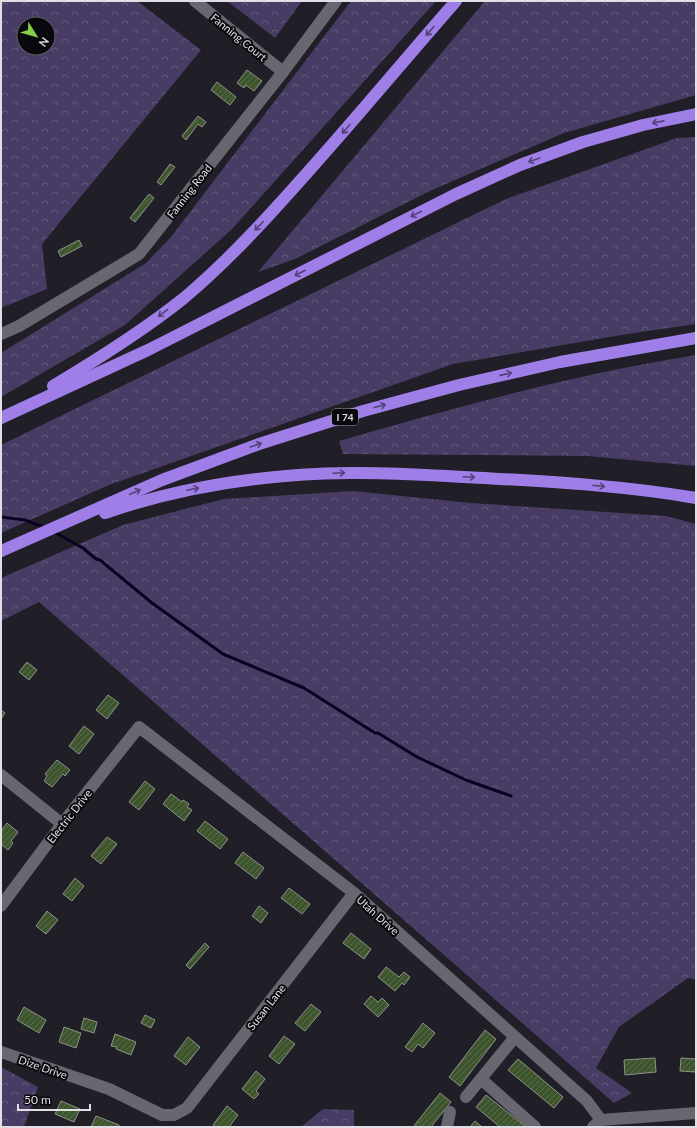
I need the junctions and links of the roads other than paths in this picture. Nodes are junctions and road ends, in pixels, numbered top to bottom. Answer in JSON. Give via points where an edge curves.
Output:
{"nodes":[{"id":1,"x":195,"y":1,"type":"edge"},
{"id":2,"x":336,"y":1,"type":"edge"},
{"id":3,"x":456,"y":1,"type":"edge"},
{"id":4,"x":283,"y":72,"type":"junction"},
{"id":5,"x":696,"y":114,"type":"edge"},
{"id":6,"x":1,"y":334,"type":"edge"},
{"id":7,"x":696,"y":338,"type":"edge"},
{"id":8,"x":1,"y":418,"type":"edge"},
{"id":9,"x":670,"y":494,"type":"junction"},
{"id":10,"x":696,"y":494,"type":"edge"},
{"id":11,"x":696,"y":498,"type":"edge"},
{"id":12,"x":5,"y":549,"type":"edge"},
{"id":13,"x":139,"y":728,"type":"joint"},
{"id":14,"x":1,"y":775,"type":"edge"},
{"id":15,"x":62,"y":824,"type":"junction"},
{"id":16,"x":354,"y":893,"type":"junction"},
{"id":17,"x":1,"y":906,"type":"edge"},
{"id":18,"x":515,"y":1037,"type":"junction"},
{"id":19,"x":1,"y":1052,"type":"edge"},
{"id":20,"x":481,"y":1079,"type":"junction"},
{"id":21,"x":466,"y":1098,"type":"dead end"},
{"id":22,"x":450,"y":1112,"type":"dead end"},
{"id":23,"x":696,"y":1113,"type":"edge"},
{"id":24,"x":174,"y":1115,"type":"joint"},
{"id":25,"x":597,"y":1124,"type":"edge"},
{"id":26,"x":447,"y":1127,"type":"edge"},
{"id":27,"x":535,"y":1127,"type":"edge"}],
"edges":[{"from":1,"to":4,"type":"street","name":"Fanning Court"},
{"from":2,"to":4,"type":"street","name":"Fanning Road"},
{"from":3,"to":8,"type":"highway","one_way":true,"via":[[320,158],[229,257],[184,298],[145,328]]},
{"from":4,"to":6,"type":"street","name":"Fanning Road","via":[[139,254],[19,326]]},
{"from":5,"to":8,"type":"highway","one_way":true,"via":[[643,125],[583,142],[520,165],[456,194],[148,350]]},
{"from":12,"to":7,"type":"highway","number":"I 74","one_way":true,"via":[[162,480],[259,444],[363,411],[459,385],[552,364]]},
{"from":9,"to":10,"type":"street"},
{"from":9,"to":11,"type":"highway"},
{"from":12,"to":9,"type":"highway","one_way":true,"via":[[156,497],[300,475],[388,473],[524,480]]},
{"from":13,"to":15,"type":"street","name":"Electric Drive"},
{"from":13,"to":16,"type":"street","name":"Utah Drive"},
{"from":14,"to":15,"type":"street"},
{"from":15,"to":17,"type":"street","name":"Electric Drive"},
{"from":16,"to":18,"type":"street","name":"Utah Drive"},
{"from":16,"to":24,"type":"street","name":"Susan Lane","via":[[187,1108]]},
{"from":18,"to":20,"type":"street"},
{"from":18,"to":25,"type":"street","name":"Utah Drive","via":[[587,1101]]},
{"from":19,"to":24,"type":"street","name":"Dize Drive","via":[[109,1089],[162,1115]]},
{"from":20,"to":21,"type":"street"},
{"from":20,"to":27,"type":"street"},
{"from":22,"to":26,"type":"street"},
{"from":23,"to":25,"type":"street"}]}
